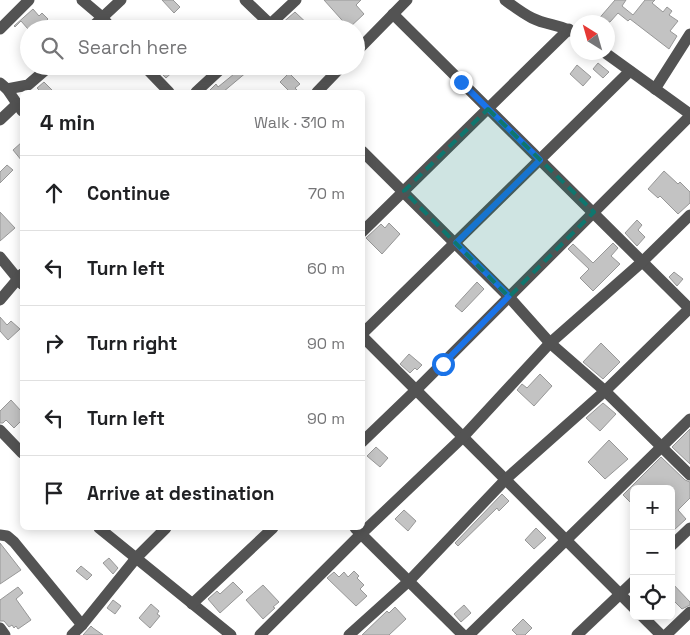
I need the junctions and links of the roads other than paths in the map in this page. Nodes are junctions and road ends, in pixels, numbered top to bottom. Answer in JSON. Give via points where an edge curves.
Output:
{"nodes":[{"id":1,"x":29,"y":0,"type":"edge"},
{"id":2,"x":82,"y":0,"type":"edge"},
{"id":3,"x":121,"y":0,"type":"edge"},
{"id":4,"x":245,"y":0,"type":"edge"},
{"id":5,"x":296,"y":0,"type":"edge"},
{"id":6,"x":407,"y":0,"type":"edge"},
{"id":7,"x":504,"y":0,"type":"edge"},
{"id":8,"x":393,"y":14,"type":"junction"},
{"id":9,"x":102,"y":17,"type":"junction"},
{"id":10,"x":99,"y":20,"type":"edge"},
{"id":11,"x":104,"y":20,"type":"edge"},
{"id":12,"x":262,"y":20,"type":"edge"},
{"id":13,"x":274,"y":20,"type":"edge"},
{"id":14,"x":0,"y":29,"type":"edge"},
{"id":15,"x":570,"y":31,"type":"edge"},
{"id":16,"x":690,"y":34,"type":"edge"},
{"id":17,"x":570,"y":36,"type":"edge"},
{"id":18,"x":365,"y":43,"type":"edge"},
{"id":19,"x":615,"y":60,"type":"edge"},
{"id":20,"x":630,"y":71,"type":"junction"},
{"id":21,"x":40,"y":75,"type":"edge"},
{"id":22,"x":153,"y":75,"type":"edge"},
{"id":23,"x":214,"y":75,"type":"edge"},
{"id":24,"x":333,"y":75,"type":"edge"},
{"id":25,"x":4,"y":86,"type":"edge"},
{"id":26,"x":167,"y":90,"type":"edge"},
{"id":27,"x":198,"y":90,"type":"edge"},
{"id":28,"x":319,"y":90,"type":"edge"},
{"id":29,"x":655,"y":90,"type":"junction"},
{"id":30,"x":20,"y":108,"type":"edge"},
{"id":31,"x":488,"y":108,"type":"junction"},
{"id":32,"x":690,"y":115,"type":"edge"},
{"id":33,"x":0,"y":120,"type":"edge"},
{"id":34,"x":365,"y":154,"type":"edge"},
{"id":35,"x":540,"y":160,"type":"junction"},
{"id":36,"x":404,"y":192,"type":"junction"},
{"id":37,"x":594,"y":212,"type":"junction"},
{"id":38,"x":690,"y":215,"type":"edge"},
{"id":39,"x":365,"y":229,"type":"edge"},
{"id":40,"x":456,"y":243,"type":"junction"},
{"id":41,"x":0,"y":257,"type":"edge"},
{"id":42,"x":642,"y":262,"type":"junction"},
{"id":43,"x":20,"y":278,"type":"edge"},
{"id":44,"x":20,"y":280,"type":"edge"},
{"id":45,"x":509,"y":296,"type":"junction"},
{"id":46,"x":0,"y":300,"type":"edge"},
{"id":47,"x":690,"y":308,"type":"edge"},
{"id":48,"x":365,"y":332,"type":"edge"},
{"id":49,"x":365,"y":338,"type":"edge"},
{"id":50,"x":550,"y":343,"type":"junction"},
{"id":51,"x":416,"y":390,"type":"junction"},
{"id":52,"x":604,"y":391,"type":"junction"},
{"id":53,"x":690,"y":419,"type":"edge"},
{"id":54,"x":0,"y":430,"type":"edge"},
{"id":55,"x":463,"y":437,"type":"junction"},
{"id":56,"x":365,"y":439,"type":"edge"},
{"id":57,"x":661,"y":447,"type":"junction"},
{"id":58,"x":20,"y":451,"type":"edge"},
{"id":59,"x":690,"y":476,"type":"edge"},
{"id":60,"x":506,"y":479,"type":"junction"},
{"id":61,"x":365,"y":524,"type":"edge"},
{"id":62,"x":690,"y":528,"type":"edge"},
{"id":63,"x":102,"y":530,"type":"edge"},
{"id":64,"x":164,"y":530,"type":"edge"},
{"id":65,"x":271,"y":530,"type":"edge"},
{"id":66,"x":358,"y":530,"type":"edge"},
{"id":67,"x":0,"y":535,"type":"edge"},
{"id":68,"x":566,"y":540,"type":"junction"},
{"id":69,"x":675,"y":542,"type":"edge"},
{"id":70,"x":137,"y":557,"type":"junction"},
{"id":71,"x":409,"y":581,"type":"junction"},
{"id":72,"x":630,"y":585,"type":"edge"},
{"id":73,"x":620,"y":594,"type":"junction"},
{"id":74,"x":192,"y":604,"type":"junction"},
{"id":75,"x":630,"y":604,"type":"edge"},
{"id":76,"x":690,"y":612,"type":"edge"},
{"id":77,"x":646,"y":620,"type":"edge"},
{"id":78,"x":82,"y":625,"type":"junction"},
{"id":79,"x":0,"y":628,"type":"edge"},
{"id":80,"x":5,"y":635,"type":"edge"},
{"id":81,"x":72,"y":635,"type":"edge"},
{"id":82,"x":231,"y":635,"type":"edge"},
{"id":83,"x":260,"y":635,"type":"edge"},
{"id":84,"x":349,"y":635,"type":"edge"},
{"id":85,"x":463,"y":635,"type":"edge"},
{"id":86,"x":469,"y":635,"type":"edge"},
{"id":87,"x":577,"y":635,"type":"edge"},
{"id":88,"x":661,"y":635,"type":"edge"},
{"id":89,"x":666,"y":635,"type":"edge"}],
"edges":[{"from":1,"to":14,"type":"street"},
{"from":2,"to":9,"type":"street"},
{"from":3,"to":9,"type":"street"},
{"from":4,"to":12,"type":"street"},
{"from":5,"to":13,"type":"street"},
{"from":6,"to":8,"type":"street"},
{"from":7,"to":15,"type":"street","via":[[531,18]]},
{"from":8,"to":18,"type":"street"},
{"from":8,"to":31,"type":"street"},
{"from":9,"to":10,"type":"street"},
{"from":9,"to":11,"type":"street"},
{"from":16,"to":29,"type":"street"},
{"from":17,"to":31,"type":"street"},
{"from":19,"to":20,"type":"street"},
{"from":20,"to":29,"type":"street"},
{"from":20,"to":35,"type":"street"},
{"from":21,"to":25,"type":"street","via":[[28,85]]},
{"from":22,"to":26,"type":"street"},
{"from":23,"to":27,"type":"street"},
{"from":24,"to":28,"type":"street"},
{"from":25,"to":30,"type":"street"},
{"from":29,"to":32,"type":"street"},
{"from":30,"to":33,"type":"street"},
{"from":31,"to":35,"type":"street"},
{"from":31,"to":36,"type":"street"},
{"from":32,"to":37,"type":"street"},
{"from":34,"to":36,"type":"street"},
{"from":35,"to":37,"type":"street"},
{"from":35,"to":40,"type":"street"},
{"from":36,"to":39,"type":"street"},
{"from":36,"to":40,"type":"street"},
{"from":37,"to":42,"type":"street"},
{"from":37,"to":45,"type":"street"},
{"from":38,"to":42,"type":"street"},
{"from":40,"to":45,"type":"street"},
{"from":40,"to":48,"type":"street"},
{"from":41,"to":43,"type":"street"},
{"from":42,"to":47,"type":"street"},
{"from":42,"to":50,"type":"street"},
{"from":44,"to":46,"type":"street"},
{"from":45,"to":50,"type":"street"},
{"from":45,"to":51,"type":"street"},
{"from":47,"to":52,"type":"street"},
{"from":49,"to":51,"type":"street"},
{"from":50,"to":52,"type":"street"},
{"from":50,"to":55,"type":"street"},
{"from":51,"to":55,"type":"street"},
{"from":51,"to":56,"type":"street"},
{"from":52,"to":57,"type":"street"},
{"from":52,"to":60,"type":"street"},
{"from":53,"to":57,"type":"street"},
{"from":54,"to":58,"type":"street"},
{"from":55,"to":60,"type":"street"},
{"from":55,"to":61,"type":"street"},
{"from":57,"to":59,"type":"street"},
{"from":57,"to":68,"type":"street"},
{"from":60,"to":68,"type":"street"},
{"from":60,"to":71,"type":"street"},
{"from":62,"to":69,"type":"street"},
{"from":63,"to":70,"type":"street"},
{"from":64,"to":70,"type":"street"},
{"from":65,"to":74,"type":"street"},
{"from":66,"to":71,"type":"street"},
{"from":66,"to":83,"type":"street"},
{"from":67,"to":78,"type":"street","via":[[14,542]]},
{"from":68,"to":73,"type":"street"},
{"from":68,"to":86,"type":"street"},
{"from":70,"to":74,"type":"street"},
{"from":70,"to":78,"type":"street"},
{"from":71,"to":84,"type":"street"},
{"from":71,"to":85,"type":"street"},
{"from":72,"to":73,"type":"street"},
{"from":73,"to":75,"type":"street"},
{"from":73,"to":87,"type":"street"},
{"from":74,"to":82,"type":"street"},
{"from":76,"to":89,"type":"street"},
{"from":77,"to":88,"type":"street"},
{"from":78,"to":81,"type":"street"},
{"from":79,"to":80,"type":"street"}]}
